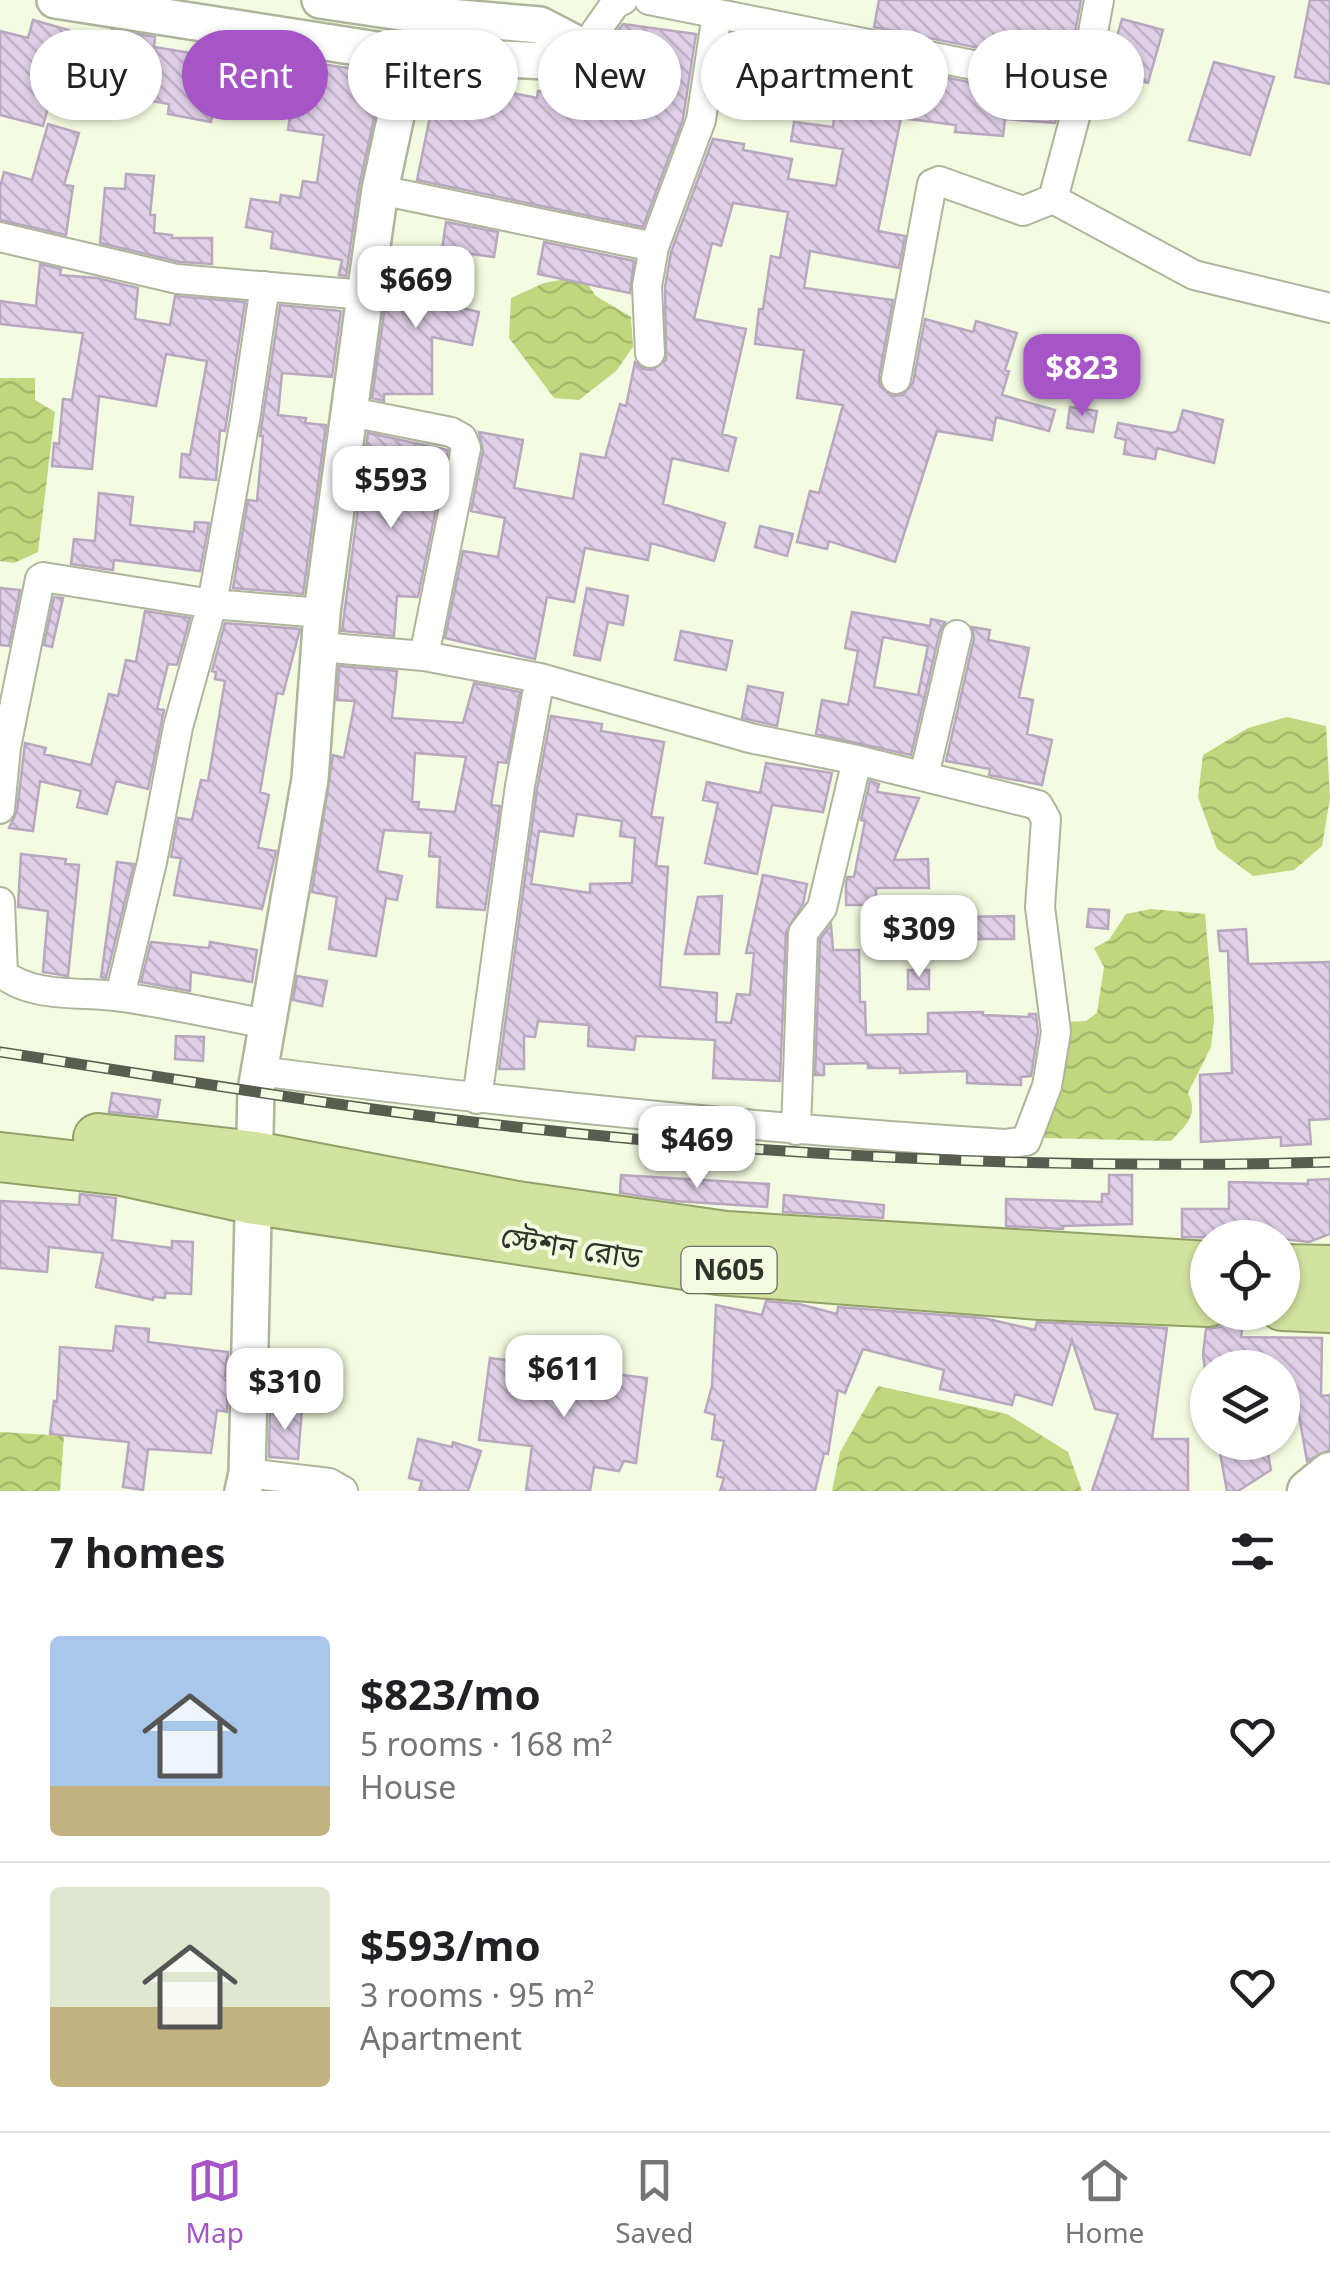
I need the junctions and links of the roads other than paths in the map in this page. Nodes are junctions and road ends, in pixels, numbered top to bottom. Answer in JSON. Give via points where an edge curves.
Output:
{"nodes":[{"id":1,"x":649,"y":0,"type":"edge"},
{"id":2,"x":1098,"y":0,"type":"edge"},
{"id":3,"x":63,"y":1,"type":"edge"},
{"id":4,"x":339,"y":1,"type":"edge"},
{"id":5,"x":618,"y":1,"type":"edge"},
{"id":6,"x":717,"y":14,"type":"junction"},
{"id":7,"x":550,"y":30,"type":"edge"},
{"id":8,"x":597,"y":30,"type":"edge"},
{"id":9,"x":1093,"y":30,"type":"edge"},
{"id":10,"x":341,"y":43,"type":"junction"},
{"id":11,"x":348,"y":44,"type":"edge"},
{"id":12,"x":968,"y":63,"type":"edge"},
{"id":13,"x":395,"y":120,"type":"edge"},
{"id":14,"x":1074,"y":120,"type":"edge"},
{"id":15,"x":380,"y":190,"type":"junction"},
{"id":16,"x":1053,"y":199,"type":"junction"},
{"id":17,"x":0,"y":237,"type":"edge"},
{"id":18,"x":654,"y":247,"type":"junction"},
{"id":19,"x":265,"y":286,"type":"junction"},
{"id":20,"x":365,"y":295,"type":"junction"},
{"id":21,"x":1330,"y":308,"type":"edge"},
{"id":22,"x":650,"y":354,"type":"dead end"},
{"id":23,"x":896,"y":378,"type":"dead end"},
{"id":24,"x":351,"y":412,"type":"junction"},
{"id":25,"x":212,"y":604,"type":"junction"},
{"id":26,"x":321,"y":630,"type":"junction"},
{"id":27,"x":957,"y":634,"type":"dead end"},
{"id":28,"x":424,"y":656,"type":"junction"},
{"id":29,"x":540,"y":678,"type":"junction"},
{"id":30,"x":856,"y":760,"type":"junction"},
{"id":31,"x":924,"y":776,"type":"junction"},
{"id":32,"x":0,"y":809,"type":"edge"},
{"id":33,"x":0,"y":902,"type":"edge"},
{"id":34,"x":120,"y":996,"type":"junction"},
{"id":35,"x":267,"y":1024,"type":"junction"},
{"id":36,"x":259,"y":1070,"type":"junction"},
{"id":37,"x":476,"y":1099,"type":"junction"},
{"id":38,"x":0,"y":1126,"type":"edge"},
{"id":39,"x":796,"y":1130,"type":"junction"},
{"id":40,"x":0,"y":1156,"type":"edge"},
{"id":41,"x":255,"y":1178,"type":"junction"},
{"id":42,"x":1190,"y":1265,"type":"edge"},
{"id":43,"x":1300,"y":1269,"type":"edge"},
{"id":44,"x":1330,"y":1270,"type":"edge"},
{"id":45,"x":1190,"y":1301,"type":"edge"},
{"id":46,"x":1300,"y":1307,"type":"edge"},
{"id":47,"x":1330,"y":1308,"type":"edge"},
{"id":48,"x":1330,"y":1473,"type":"edge"},
{"id":49,"x":245,"y":1482,"type":"edge"},
{"id":50,"x":343,"y":1491,"type":"edge"},
{"id":51,"x":1308,"y":1491,"type":"edge"}],
"edges":[{"from":1,"to":6,"type":"street"},
{"from":2,"to":9,"type":"street"},
{"from":3,"to":10,"type":"street"},
{"from":4,"to":7,"type":"street"},
{"from":4,"to":10,"type":"street"},
{"from":5,"to":8,"type":"street"},
{"from":6,"to":12,"type":"street"},
{"from":6,"to":18,"type":"street","via":[[701,120]]},
{"from":10,"to":11,"type":"street"},
{"from":13,"to":15,"type":"street"},
{"from":14,"to":16,"type":"street"},
{"from":15,"to":18,"type":"street"},
{"from":15,"to":20,"type":"street"},
{"from":16,"to":21,"type":"street","via":[[1194,275]]},
{"from":16,"to":23,"type":"street","via":[[1024,211],[932,184]]},
{"from":17,"to":19,"type":"street","via":[[177,279]]},
{"from":18,"to":22,"type":"street","via":[[647,286]]},
{"from":19,"to":20,"type":"street"},
{"from":19,"to":25,"type":"street"},
{"from":20,"to":24,"type":"street"},
{"from":24,"to":26,"type":"street"},
{"from":24,"to":28,"type":"street","via":[[451,432],[466,448]]},
{"from":25,"to":26,"type":"street"},
{"from":25,"to":32,"type":"street","via":[[40,579]]},
{"from":25,"to":34,"type":"street"},
{"from":26,"to":28,"type":"street"},
{"from":26,"to":35,"type":"street","via":[[310,779]]},
{"from":27,"to":31,"type":"street"},
{"from":28,"to":29,"type":"street"},
{"from":29,"to":30,"type":"street","via":[[750,738]]},
{"from":29,"to":37,"type":"street"},
{"from":30,"to":31,"type":"street"},
{"from":30,"to":39,"type":"street","via":[[822,908],[803,932]]},
{"from":31,"to":39,"type":"street","via":[[1038,804],[1046,819],[1040,908],[1056,1032],[1047,1086],[1026,1141]]},
{"from":33,"to":34,"type":"street","via":[[3,974],[14,983]]},
{"from":34,"to":35,"type":"street"},
{"from":35,"to":36,"type":"street"},
{"from":36,"to":37,"type":"street"},
{"from":36,"to":41,"type":"street"},
{"from":37,"to":39,"type":"street"},
{"from":38,"to":41,"type":"highway","name":"স্টেশন রোড","number":"N605"},
{"from":40,"to":41,"type":"highway","name":"স্টেশন রোড","number":"N605"},
{"from":41,"to":42,"type":"highway","name":"স্টেশন রোড","number":"N605","via":[[726,1236]]},
{"from":41,"to":45,"type":"highway","name":"স্টেশন রোড","number":"N605","via":[[718,1270]]},
{"from":41,"to":49,"type":"street"},
{"from":43,"to":44,"type":"highway"},
{"from":46,"to":47,"type":"highway"},
{"from":48,"to":51,"type":"main road"},
{"from":49,"to":50,"type":"street","via":[[328,1482]]}]}
